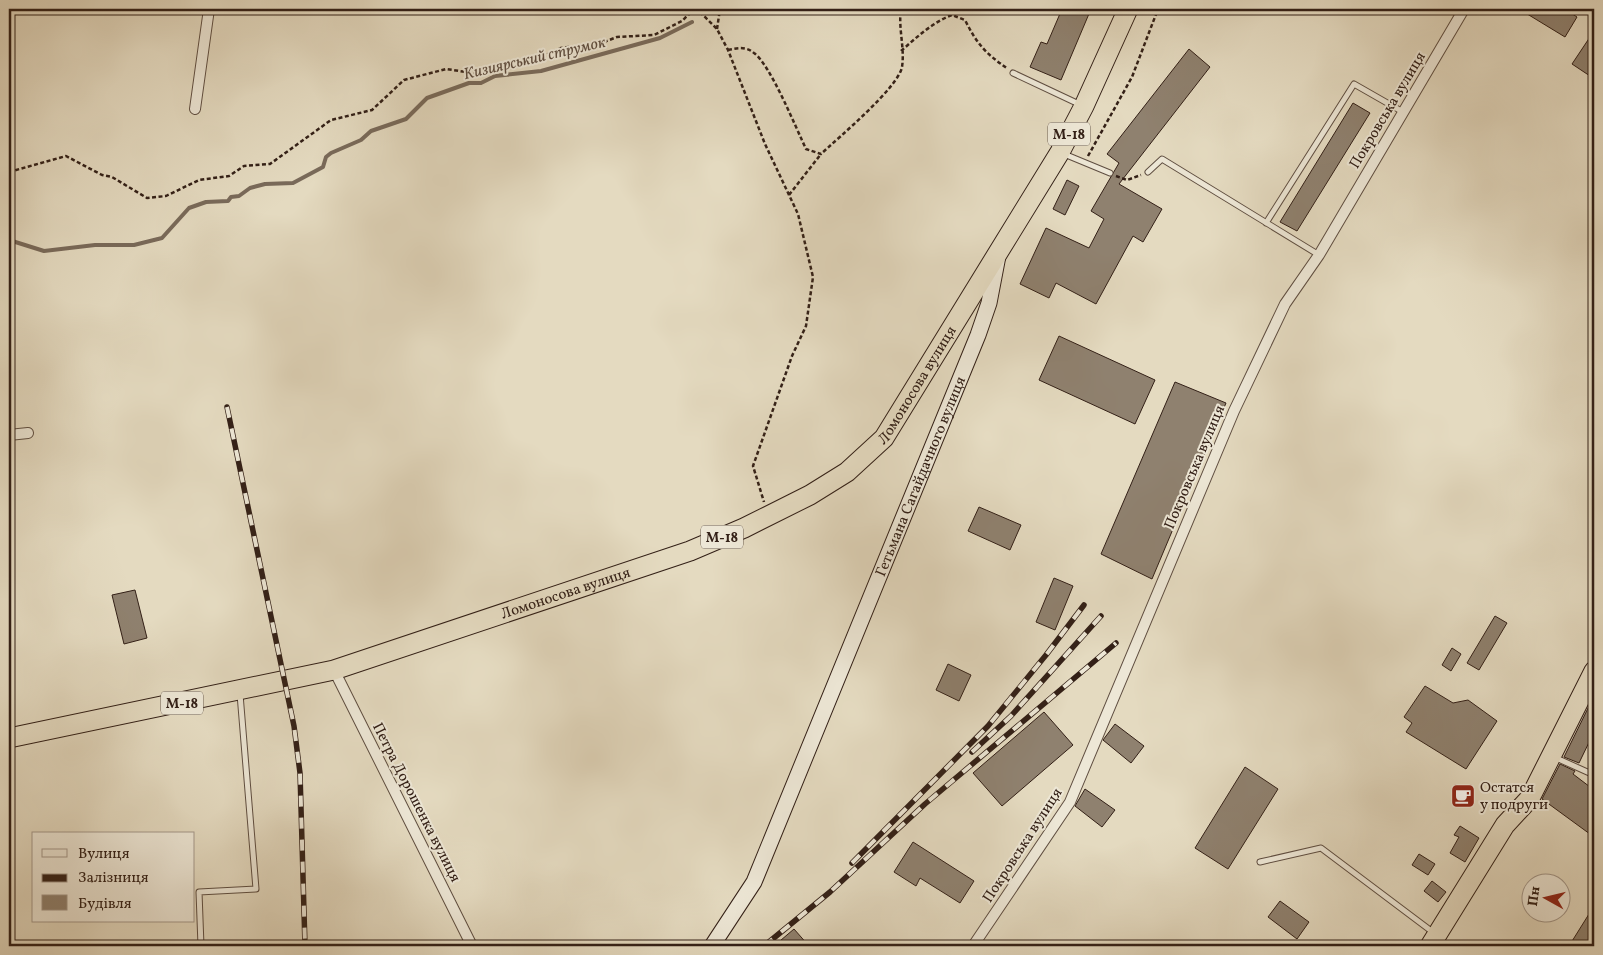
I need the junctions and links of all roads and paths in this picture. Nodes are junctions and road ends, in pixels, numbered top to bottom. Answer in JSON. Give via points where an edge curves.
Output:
{"nodes":[{"id":1,"x":209,"y":9,"type":"edge"},
{"id":2,"x":720,"y":9,"type":"edge"},
{"id":3,"x":901,"y":9,"type":"edge"},
{"id":4,"x":1128,"y":9,"type":"edge"},
{"id":5,"x":1158,"y":9,"type":"edge"},
{"id":6,"x":1464,"y":9,"type":"edge"},
{"id":7,"x":717,"y":28,"type":"junction"},
{"id":8,"x":728,"y":50,"type":"junction"},
{"id":9,"x":901,"y":51,"type":"junction"},
{"id":10,"x":1013,"y":73,"type":"joint"},
{"id":11,"x":1084,"y":106,"type":"junction"},
{"id":12,"x":195,"y":109,"type":"dead end"},
{"id":13,"x":1403,"y":112,"type":"junction"},
{"id":14,"x":1060,"y":152,"type":"junction"},
{"id":15,"x":821,"y":154,"type":"junction"},
{"id":16,"x":1084,"y":164,"type":"junction"},
{"id":17,"x":9,"y":172,"type":"edge"},
{"id":18,"x":1148,"y":172,"type":"joint"},
{"id":19,"x":1110,"y":174,"type":"dead end"},
{"id":20,"x":1127,"y":180,"type":"dead end"},
{"id":21,"x":789,"y":195,"type":"junction"},
{"id":22,"x":1266,"y":223,"type":"junction"},
{"id":23,"x":999,"y":252,"type":"junction"},
{"id":24,"x":1319,"y":255,"type":"junction"},
{"id":25,"x":28,"y":433,"type":"dead end"},
{"id":26,"x":9,"y":435,"type":"edge"},
{"id":27,"x":768,"y":516,"type":"junction"},
{"id":28,"x":334,"y":670,"type":"junction"},
{"id":29,"x":1594,"y":671,"type":"edge"},
{"id":30,"x":240,"y":691,"type":"junction"},
{"id":31,"x":9,"y":738,"type":"edge"},
{"id":32,"x":1552,"y":756,"type":"junction"},
{"id":33,"x":1594,"y":775,"type":"edge"},
{"id":34,"x":1260,"y":862,"type":"dead end"},
{"id":35,"x":1433,"y":941,"type":"edge"},
{"id":36,"x":201,"y":946,"type":"edge"},
{"id":37,"x":472,"y":946,"type":"edge"},
{"id":38,"x":712,"y":946,"type":"edge"},
{"id":39,"x":973,"y":946,"type":"edge"}],
"edges":[{"from":1,"to":12,"type":"street"},
{"from":2,"to":7,"type":"path"},
{"from":3,"to":9,"type":"path"},
{"from":4,"to":11,"type":"highway","name":"Гетьмана Сагайдачного вулиця","number":"М-18"},
{"from":5,"to":16,"type":"path","via":[[1132,77]]},
{"from":6,"to":13,"type":"street","name":"Покровська вулиця"},
{"from":7,"to":8,"type":"path"},
{"from":7,"to":17,"type":"path","via":[[699,11],[654,35],[617,37],[561,48],[531,62],[511,68],[503,66],[480,74],[446,69],[404,80],[372,110],[332,120],[270,164],[244,166],[229,176],[199,180],[166,196],[147,198],[112,177],[66,156]]},
{"from":8,"to":15,"type":"path","via":[[742,47],[754,52],[766,66],[806,149]]},
{"from":8,"to":21,"type":"path"},
{"from":9,"to":10,"type":"path","via":[[930,29],[935,21],[952,15],[965,20],[977,44]]},
{"from":9,"to":15,"type":"path","via":[[902,68],[876,104]]},
{"from":10,"to":11,"type":"lane"},
{"from":11,"to":14,"type":"highway","name":"Гетьмана Сагайдачного вулиця","number":"М-18"},
{"from":13,"to":22,"type":"lane","via":[[1354,84]]},
{"from":13,"to":24,"type":"street","name":"Покровська вулиця"},
{"from":14,"to":16,"type":"lane"},
{"from":14,"to":23,"type":"highway","name":"Гетьмана Сагайдачного вулиця","number":"М-18"},
{"from":15,"to":21,"type":"path"},
{"from":16,"to":19,"type":"lane"},
{"from":18,"to":20,"type":"path"},
{"from":18,"to":22,"type":"lane","via":[[1162,159]]},
{"from":21,"to":27,"type":"path","via":[[798,214],[813,277],[806,326],[753,466]]},
{"from":22,"to":24,"type":"lane"},
{"from":23,"to":27,"type":"highway","name":"Ломоносова вулиця","number":"М-18","via":[[884,438],[847,472]]},
{"from":23,"to":38,"type":"street","name":"Гетьмана Сагайдачного вулиця","via":[[978,335],[821,722],[754,882]]},
{"from":24,"to":39,"type":"street","name":"Покровська вулиця","via":[[1285,304],[1234,411],[1070,802]]},
{"from":25,"to":26,"type":"street"},
{"from":27,"to":28,"type":"highway","name":"Ломоносова вулиця","number":"М-18","via":[[690,550]]},
{"from":28,"to":30,"type":"highway","name":"Ломоносова вулиця","number":"М-18"},
{"from":28,"to":37,"type":"street","name":"Петра Дорошенка вулиця"},
{"from":29,"to":32,"type":"highway"},
{"from":30,"to":31,"type":"highway","name":"Ломоносова вулиця","number":"М-18"},
{"from":30,"to":36,"type":"lane","via":[[256,889],[199,892]]},
{"from":32,"to":33,"type":"lane"},
{"from":32,"to":35,"type":"highway","via":[[1530,798],[1505,825]]},
{"from":34,"to":35,"type":"lane","via":[[1321,848]]}]}
